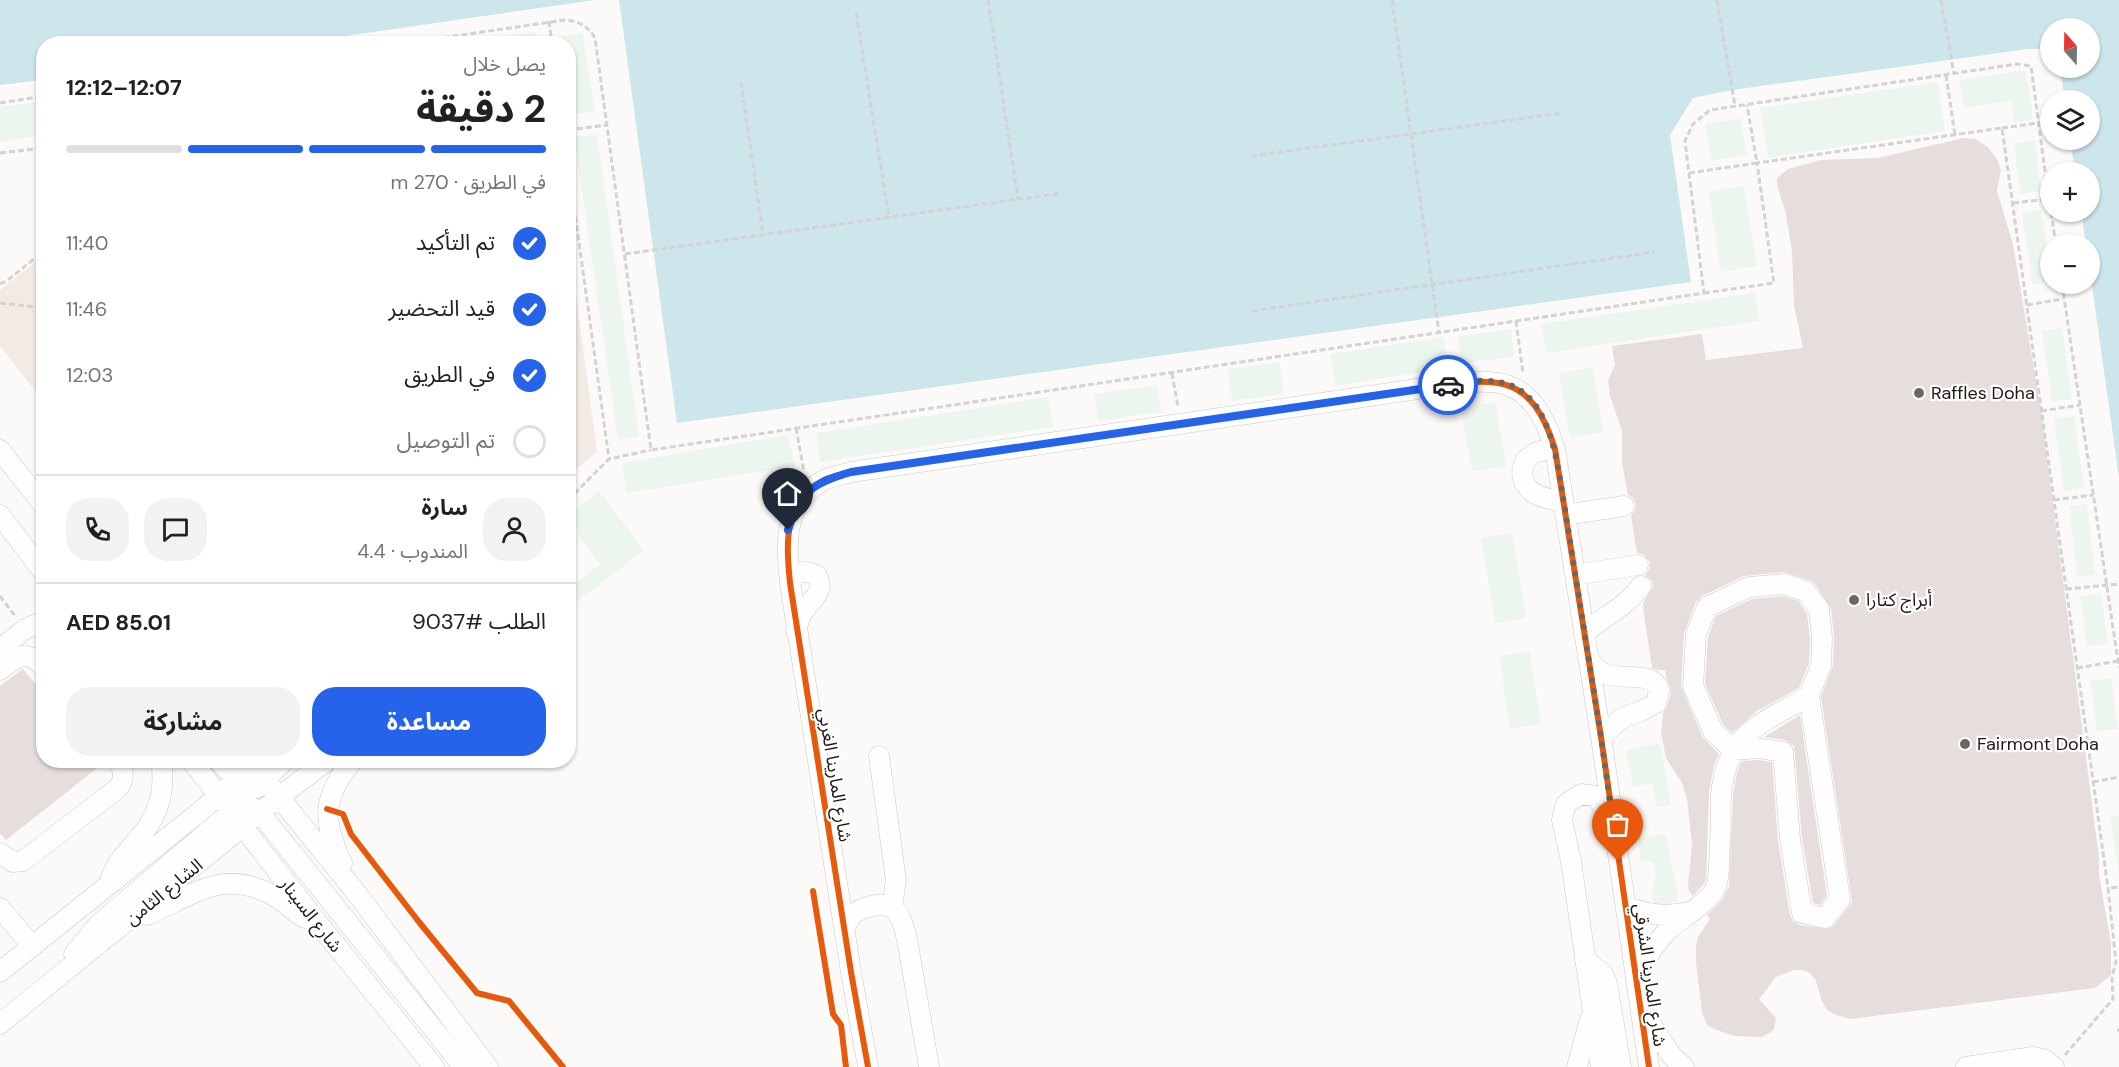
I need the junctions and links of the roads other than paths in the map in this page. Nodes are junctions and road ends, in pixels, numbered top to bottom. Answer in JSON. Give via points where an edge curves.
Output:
{"nodes":[{"id":1,"x":1555,"y":449,"type":"junction"},
{"id":2,"x":0,"y":450,"type":"edge"},
{"id":3,"x":808,"y":491,"type":"joint"},
{"id":4,"x":36,"y":496,"type":"edge"},
{"id":5,"x":1624,"y":506,"type":"dead end"},
{"id":6,"x":1564,"y":509,"type":"junction"},
{"id":7,"x":0,"y":515,"type":"edge"},
{"id":8,"x":36,"y":562,"type":"edge"},
{"id":9,"x":1638,"y":565,"type":"dead end"},
{"id":10,"x":1575,"y":575,"type":"junction"},
{"id":11,"x":790,"y":583,"type":"junction"},
{"id":12,"x":1641,"y":586,"type":"dead end"},
{"id":13,"x":1580,"y":608,"type":"junction"},
{"id":14,"x":1609,"y":614,"type":"junction"},
{"id":15,"x":36,"y":624,"type":"edge"},
{"id":16,"x":796,"y":631,"type":"junction"},
{"id":17,"x":1584,"y":634,"type":"junction"},
{"id":18,"x":0,"y":649,"type":"edge"},
{"id":19,"x":1588,"y":658,"type":"junction"},
{"id":20,"x":36,"y":659,"type":"edge"},
{"id":21,"x":0,"y":670,"type":"edge"},
{"id":22,"x":1809,"y":696,"type":"junction"},
{"id":23,"x":1596,"y":706,"type":"junction"},
{"id":24,"x":1622,"y":718,"type":"junction"},
{"id":25,"x":1602,"y":743,"type":"junction"},
{"id":26,"x":1733,"y":750,"type":"junction"},
{"id":27,"x":879,"y":756,"type":"dead end"},
{"id":28,"x":122,"y":768,"type":"edge"},
{"id":29,"x":162,"y":768,"type":"edge"},
{"id":30,"x":197,"y":768,"type":"edge"},
{"id":31,"x":227,"y":768,"type":"edge"},
{"id":32,"x":274,"y":768,"type":"edge"},
{"id":33,"x":317,"y":768,"type":"edge"},
{"id":34,"x":347,"y":768,"type":"edge"},
{"id":35,"x":249,"y":787,"type":"edge"},
{"id":36,"x":1588,"y":793,"type":"junction"},
{"id":37,"x":218,"y":795,"type":"junction"},
{"id":38,"x":279,"y":797,"type":"junction"},
{"id":39,"x":1611,"y":816,"type":"junction"},
{"id":40,"x":243,"y":828,"type":"junction"},
{"id":41,"x":0,"y":853,"type":"edge"},
{"id":42,"x":837,"y":877,"type":"junction"},
{"id":43,"x":107,"y":886,"type":"junction"},
{"id":44,"x":354,"y":890,"type":"junction"},
{"id":45,"x":1626,"y":906,"type":"junction"},
{"id":46,"x":871,"y":907,"type":"junction"},
{"id":47,"x":0,"y":908,"type":"edge"},
{"id":48,"x":892,"y":908,"type":"junction"},
{"id":49,"x":1692,"y":911,"type":"junction"},
{"id":50,"x":127,"y":922,"type":"junction"},
{"id":51,"x":317,"y":922,"type":"junction"},
{"id":52,"x":845,"y":927,"type":"junction"},
{"id":53,"x":32,"y":946,"type":"junction"},
{"id":54,"x":1585,"y":960,"type":"junction"},
{"id":55,"x":0,"y":972,"type":"edge"},
{"id":56,"x":1636,"y":980,"type":"junction"},
{"id":57,"x":50,"y":984,"type":"junction"},
{"id":58,"x":1640,"y":1009,"type":"junction"},
{"id":59,"x":1593,"y":1011,"type":"junction"},
{"id":60,"x":0,"y":1024,"type":"edge"},
{"id":61,"x":2058,"y":1063,"type":"edge"},
{"id":62,"x":434,"y":1067,"type":"edge"},
{"id":63,"x":471,"y":1067,"type":"edge"},
{"id":64,"x":488,"y":1067,"type":"edge"},
{"id":65,"x":868,"y":1067,"type":"edge"},
{"id":66,"x":929,"y":1067,"type":"edge"},
{"id":67,"x":1577,"y":1067,"type":"edge"},
{"id":68,"x":1601,"y":1067,"type":"edge"},
{"id":69,"x":1621,"y":1067,"type":"edge"},
{"id":70,"x":1648,"y":1067,"type":"edge"},
{"id":71,"x":1684,"y":1067,"type":"edge"},
{"id":72,"x":1966,"y":1067,"type":"edge"}],
"edges":[{"from":1,"to":3,"type":"street","name":"شارع المارينا الشرقي","via":[[1547,425],[1527,396],[1501,382],[1461,383],[851,472],[826,479]]},
{"from":1,"to":6,"type":"street","name":"شارع المارينا الشرقي"},
{"from":1,"to":6,"type":"street","via":[[1531,455],[1524,464],[1522,478],[1534,494]]},
{"from":2,"to":4,"type":"street"},
{"from":3,"to":11,"type":"street","name":"شارع المارينا الغربي","via":[[788,530]]},
{"from":5,"to":6,"type":"street"},
{"from":6,"to":10,"type":"street","name":"شارع المارينا الشرقي"},
{"from":7,"to":8,"type":"street"},
{"from":9,"to":10,"type":"street"},
{"from":10,"to":13,"type":"street","name":"شارع المارينا الشرقي"},
{"from":11,"to":16,"type":"street","name":"شارع المارينا الغربي"},
{"from":11,"to":16,"type":"street","via":[[795,574],[810,572],[817,576],[820,588],[801,615]]},
{"from":12,"to":14,"type":"street","via":[[1628,603]]},
{"from":13,"to":14,"type":"street"},
{"from":13,"to":17,"type":"street","name":"شارع المارينا الشرقي"},
{"from":14,"to":17,"type":"street"},
{"from":15,"to":18,"type":"street"},
{"from":16,"to":42,"type":"street","name":"شارع المارينا الغربي"},
{"from":17,"to":19,"type":"street","name":"شارع المارينا الشرقي"},
{"from":19,"to":23,"type":"street","name":"شارع المارينا الشرقي"},
{"from":19,"to":24,"type":"street","via":[[1604,673],[1662,683],[1656,703]]},
{"from":20,"to":21,"type":"street","via":[[15,658]]},
{"from":22,"to":26,"type":"street","via":[[1761,723]]},
{"from":22,"to":26,"type":"street","via":[[1821,665],[1822,638],[1819,609],[1805,591],[1785,584],[1749,586],[1707,607],[1696,634],[1693,686],[1713,731]]},
{"from":22,"to":26,"type":"street","via":[[1840,899],[1824,918],[1802,912],[1790,839],[1783,752]]},
{"from":23,"to":24,"type":"street"},
{"from":23,"to":25,"type":"street","name":"شارع المارينا الشرقي"},
{"from":24,"to":25,"type":"street"},
{"from":25,"to":36,"type":"street","name":"شارع المارينا الشرقي"},
{"from":25,"to":39,"type":"street","name":"شارع المارينا الشرقي"},
{"from":26,"to":49,"type":"street","via":[[1721,789],[1716,889]]},
{"from":27,"to":48,"type":"street","via":[[896,880]]},
{"from":28,"to":41,"type":"street","via":[[117,789],[23,861],[13,862]]},
{"from":29,"to":43,"type":"street","via":[[163,786],[157,810],[150,825],[113,870]]},
{"from":30,"to":37,"type":"street","name":"شارع السينار"},
{"from":31,"to":35,"type":"street"},
{"from":32,"to":35,"type":"street"},
{"from":33,"to":38,"type":"street"},
{"from":34,"to":44,"type":"street","via":[[334,787],[327,819],[332,843]]},
{"from":35,"to":37,"type":"street","name":"شارع السينار"},
{"from":35,"to":38,"type":"street","name":"شارع السينار"},
{"from":35,"to":40,"type":"street","name":"شارع السينار"},
{"from":35,"to":57,"type":"street","via":[[99,924]]},
{"from":35,"to":63,"type":"street","via":[[459,1061]]},
{"from":36,"to":39,"type":"street","via":[[1600,800]]},
{"from":36,"to":54,"type":"street","via":[[1569,800],[1562,820]]},
{"from":37,"to":43,"type":"street"},
{"from":38,"to":44,"type":"street","name":"شارع السينار"},
{"from":39,"to":45,"type":"street","name":"شارع المارينا الشرقي"},
{"from":40,"to":50,"type":"street","name":"الشارع الثامن"},
{"from":40,"to":51,"type":"street","name":"شارع السينار"},
{"from":42,"to":46,"type":"street","via":[[852,895]]},
{"from":42,"to":52,"type":"street","name":"شارع المارينا الغربي"},
{"from":43,"to":53,"type":"street"},
{"from":44,"to":64,"type":"street","name":"شارع السينار"},
{"from":45,"to":49,"type":"street","via":[[1658,916]]},
{"from":45,"to":56,"type":"street","name":"شارع المارينا الشرقي"},
{"from":46,"to":48,"type":"street","via":[[885,904]]},
{"from":46,"to":52,"type":"street","via":[[856,912]]},
{"from":47,"to":53,"type":"street"},
{"from":48,"to":66,"type":"street","via":[[907,939]]},
{"from":49,"to":56,"type":"street","via":[[1658,941]]},
{"from":50,"to":51,"type":"street","via":[[203,888],[235,884],[268,893],[296,914]]},
{"from":50,"to":57,"type":"street","name":"الشارع الثامن"},
{"from":51,"to":62,"type":"street","name":"شارع السينار"},
{"from":52,"to":65,"type":"street","name":"شارع المارينا الغربي"},
{"from":53,"to":55,"type":"street"},
{"from":54,"to":59,"type":"street"},
{"from":54,"to":69,"type":"street","via":[[1608,983]]},
{"from":56,"to":58,"type":"street","name":"شارع المارينا الشرقي"},
{"from":57,"to":60,"type":"street","name":"الشارع الثامن"},
{"from":58,"to":70,"type":"street","name":"شارع المارينا الشرقي"},
{"from":58,"to":71,"type":"street"},
{"from":59,"to":67,"type":"street"},
{"from":59,"to":68,"type":"street"},
{"from":61,"to":72,"type":"street","via":[[2033,1057]]}]}
